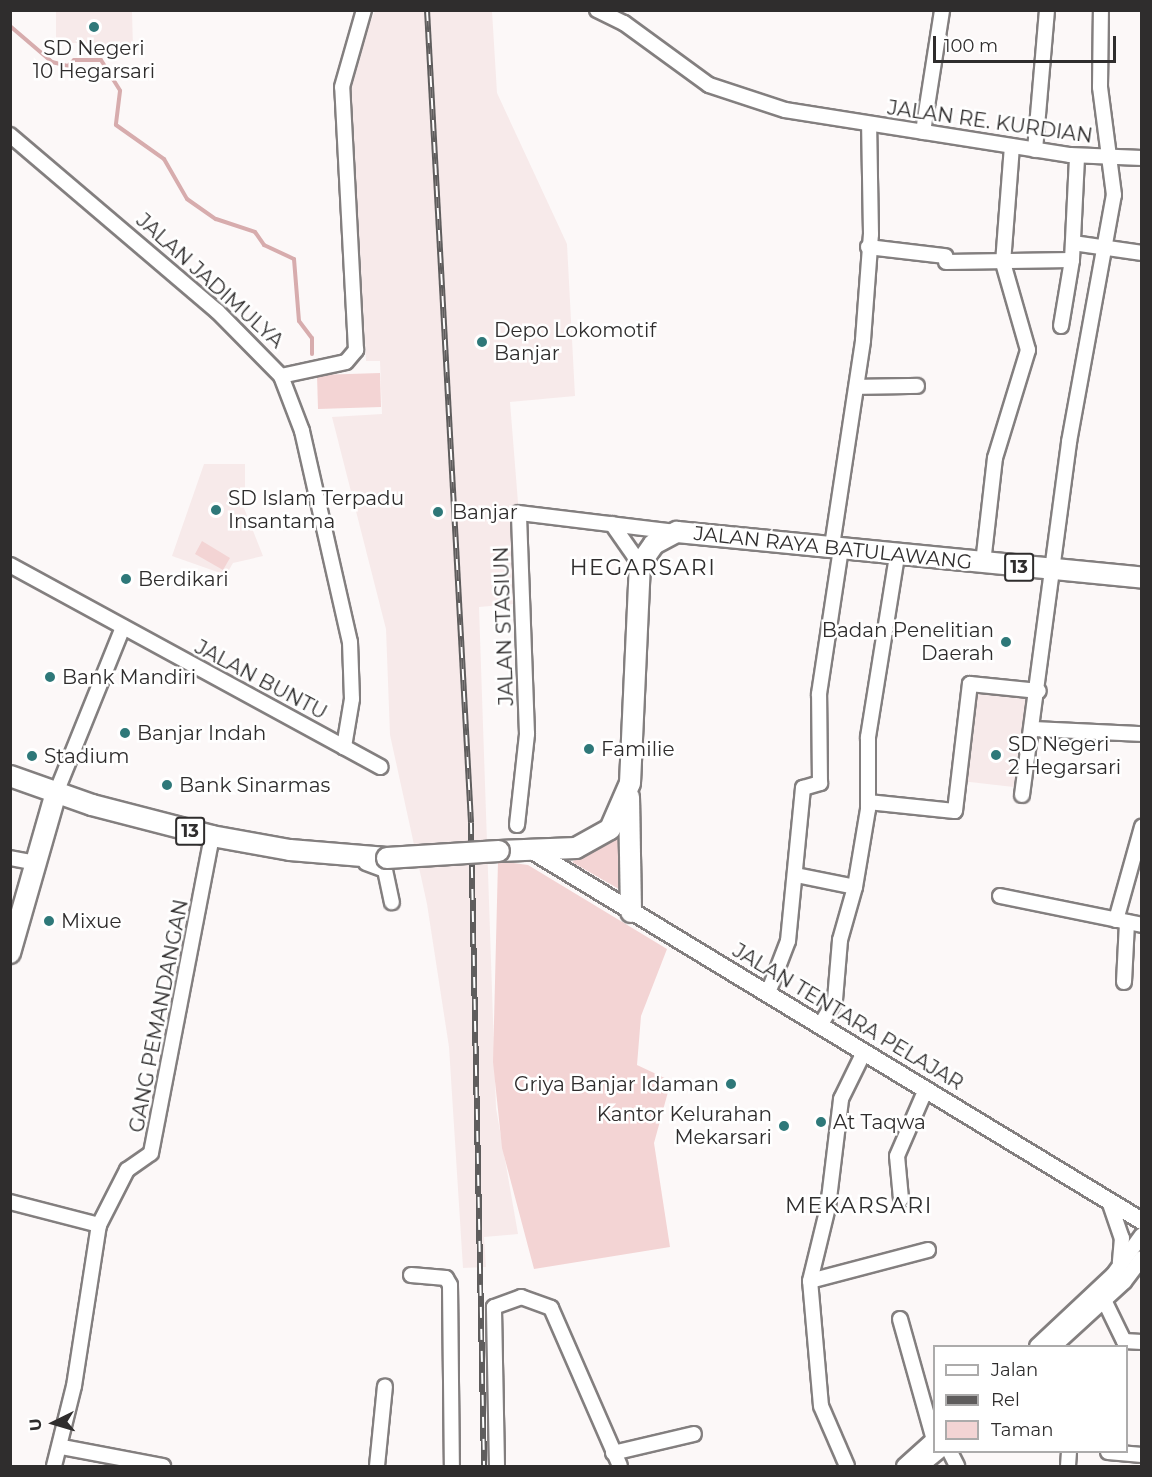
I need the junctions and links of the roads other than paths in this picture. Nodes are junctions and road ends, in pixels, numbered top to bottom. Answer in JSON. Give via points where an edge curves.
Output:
{"nodes":[{"id":1,"x":364,"y":10,"type":"edge"},
{"id":2,"x":597,"y":10,"type":"edge"},
{"id":3,"x":942,"y":10,"type":"edge"},
{"id":4,"x":1047,"y":10,"type":"edge"},
{"id":5,"x":1101,"y":10,"type":"edge"},
{"id":6,"x":869,"y":124,"type":"junction"},
{"id":7,"x":923,"y":132,"type":"junction"},
{"id":8,"x":10,"y":135,"type":"edge"},
{"id":9,"x":1012,"y":146,"type":"junction"},
{"id":10,"x":1035,"y":150,"type":"junction"},
{"id":11,"x":1077,"y":156,"type":"junction"},
{"id":12,"x":1105,"y":156,"type":"junction"},
{"id":13,"x":1142,"y":158,"type":"edge"},
{"id":14,"x":1073,"y":243,"type":"junction"},
{"id":15,"x":868,"y":247,"type":"junction"},
{"id":16,"x":1106,"y":247,"type":"junction"},
{"id":17,"x":1142,"y":253,"type":"edge"},
{"id":18,"x":1072,"y":260,"type":"junction"},
{"id":19,"x":1004,"y":263,"type":"junction"},
{"id":20,"x":1061,"y":326,"type":"dead end"},
{"id":21,"x":281,"y":376,"type":"junction"},
{"id":22,"x":917,"y":386,"type":"dead end"},
{"id":23,"x":856,"y":387,"type":"junction"},
{"id":24,"x":612,"y":524,"type":"junction"},
{"id":25,"x":678,"y":532,"type":"junction"},
{"id":26,"x":836,"y":547,"type":"junction"},
{"id":27,"x":897,"y":556,"type":"junction"},
{"id":28,"x":983,"y":563,"type":"junction"},
{"id":29,"x":640,"y":564,"type":"junction"},
{"id":30,"x":10,"y":565,"type":"edge"},
{"id":31,"x":1051,"y":570,"type":"junction"},
{"id":32,"x":1142,"y":578,"type":"edge"},
{"id":33,"x":123,"y":627,"type":"junction"},
{"id":34,"x":1039,"y":691,"type":"junction"},
{"id":35,"x":1035,"y":729,"type":"junction"},
{"id":36,"x":1142,"y":734,"type":"edge"},
{"id":37,"x":344,"y":747,"type":"junction"},
{"id":38,"x":381,"y":767,"type":"dead end"},
{"id":39,"x":10,"y":776,"type":"edge"},
{"id":40,"x":630,"y":783,"type":"junction"},
{"id":41,"x":56,"y":793,"type":"junction"},
{"id":42,"x":1022,"y":795,"type":"dead end"},
{"id":43,"x":868,"y":802,"type":"junction"},
{"id":44,"x":516,"y":825,"type":"dead end"},
{"id":45,"x":1142,"y":827,"type":"edge"},
{"id":46,"x":216,"y":837,"type":"junction"},
{"id":47,"x":531,"y":850,"type":"junction"},
{"id":48,"x":10,"y":858,"type":"edge"},
{"id":49,"x":36,"y":863,"type":"junction"},
{"id":50,"x":796,"y":875,"type":"junction"},
{"id":51,"x":855,"y":887,"type":"junction"},
{"id":52,"x":1000,"y":896,"type":"dead end"},
{"id":53,"x":392,"y":902,"type":"dead end"},
{"id":54,"x":631,"y":912,"type":"junction"},
{"id":55,"x":1122,"y":921,"type":"junction"},
{"id":56,"x":1142,"y":925,"type":"edge"},
{"id":57,"x":10,"y":953,"type":"edge"},
{"id":58,"x":1124,"y":982,"type":"dead end"},
{"id":59,"x":768,"y":993,"type":"junction"},
{"id":60,"x":820,"y":1026,"type":"junction"},
{"id":61,"x":864,"y":1052,"type":"junction"},
{"id":62,"x":926,"y":1089,"type":"junction"},
{"id":63,"x":901,"y":1200,"type":"dead end"},
{"id":64,"x":1108,"y":1201,"type":"junction"},
{"id":65,"x":10,"y":1202,"type":"edge"},
{"id":66,"x":1142,"y":1221,"type":"edge"},
{"id":67,"x":99,"y":1225,"type":"junction"},
{"id":68,"x":1142,"y":1235,"type":"edge"},
{"id":69,"x":928,"y":1250,"type":"dead end"},
{"id":70,"x":1142,"y":1258,"type":"edge"},
{"id":71,"x":411,"y":1275,"type":"dead end"},
{"id":72,"x":1142,"y":1275,"type":"edge"},
{"id":73,"x":1118,"y":1279,"type":"junction"},
{"id":74,"x":810,"y":1281,"type":"junction"},
{"id":75,"x":1104,"y":1300,"type":"junction"},
{"id":76,"x":900,"y":1320,"type":"dead end"},
{"id":77,"x":1142,"y":1342,"type":"edge"},
{"id":78,"x":1123,"y":1344,"type":"edge"},
{"id":79,"x":1038,"y":1345,"type":"edge"},
{"id":80,"x":1056,"y":1345,"type":"edge"},
{"id":81,"x":385,"y":1386,"type":"dead end"},
{"id":82,"x":694,"y":1434,"type":"dead end"},
{"id":83,"x":933,"y":1436,"type":"edge"},
{"id":84,"x":933,"y":1445,"type":"edge"},
{"id":85,"x":933,"y":1446,"type":"edge"},
{"id":86,"x":62,"y":1447,"type":"junction"},
{"id":87,"x":613,"y":1453,"type":"junction"},
{"id":88,"x":950,"y":1453,"type":"edge"},
{"id":89,"x":1119,"y":1453,"type":"edge"},
{"id":90,"x":1142,"y":1455,"type":"edge"},
{"id":91,"x":54,"y":1467,"type":"edge"},
{"id":92,"x":163,"y":1467,"type":"edge"},
{"id":93,"x":377,"y":1467,"type":"edge"},
{"id":94,"x":453,"y":1467,"type":"edge"},
{"id":95,"x":497,"y":1467,"type":"edge"},
{"id":96,"x":620,"y":1467,"type":"edge"},
{"id":97,"x":847,"y":1467,"type":"edge"},
{"id":98,"x":904,"y":1467,"type":"edge"},
{"id":99,"x":921,"y":1467,"type":"edge"},
{"id":100,"x":957,"y":1467,"type":"edge"}],
"edges":[{"from":1,"to":21,"type":"street","via":[[342,87],[356,350],[346,362]]},
{"from":2,"to":6,"type":"street","name":"JALAN RE. KURDIAN","via":[[624,23],[709,85],[785,110]]},
{"from":3,"to":7,"type":"street"},
{"from":4,"to":10,"type":"street"},
{"from":5,"to":12,"type":"street"},
{"from":6,"to":7,"type":"street","name":"JALAN RE. KURDIAN"},
{"from":6,"to":15,"type":"street"},
{"from":7,"to":9,"type":"street","name":"JALAN RE. KURDIAN"},
{"from":8,"to":21,"type":"street","name":"JALAN JADIMULYA","via":[[217,311]]},
{"from":9,"to":10,"type":"street","name":"JALAN RE. KURDIAN"},
{"from":9,"to":19,"type":"street"},
{"from":10,"to":11,"type":"street","name":"JALAN RE. KURDIAN"},
{"from":11,"to":12,"type":"street","name":"JALAN RE. KURDIAN"},
{"from":11,"to":14,"type":"street"},
{"from":12,"to":13,"type":"street","name":"JALAN RE. KURDIAN"},
{"from":12,"to":16,"type":"street","via":[[1114,195]]},
{"from":14,"to":16,"type":"street"},
{"from":14,"to":18,"type":"street"},
{"from":15,"to":19,"type":"street"},
{"from":15,"to":23,"type":"street"},
{"from":16,"to":17,"type":"street"},
{"from":16,"to":31,"type":"street"},
{"from":18,"to":19,"type":"street"},
{"from":18,"to":20,"type":"street"},
{"from":19,"to":28,"type":"street","via":[[1028,350],[995,458]]},
{"from":21,"to":37,"type":"street","name":"JALAN JADIMULYA","via":[[302,431],[350,642],[352,699]]},
{"from":22,"to":23,"type":"street"},
{"from":23,"to":26,"type":"street"},
{"from":24,"to":25,"type":"street","name":"JALAN STASIUN"},
{"from":24,"to":29,"type":"street"},
{"from":24,"to":44,"type":"street","name":"JALAN STASIUN","via":[[519,513],[527,734]]},
{"from":25,"to":26,"type":"highway","name":"JALAN RAYA BATULAWANG","number":"13"},
{"from":25,"to":29,"type":"highway","name":"JALAN RAYA BATULAWANG","via":[[654,544]]},
{"from":26,"to":27,"type":"highway","name":"JALAN RAYA BATULAWANG","number":"13"},
{"from":26,"to":50,"type":"street","via":[[819,694],[820,783],[803,788]]},
{"from":27,"to":28,"type":"highway","name":"JALAN RAYA BATULAWANG","number":"13"},
{"from":27,"to":43,"type":"street","via":[[868,737]]},
{"from":28,"to":31,"type":"highway","name":"JALAN RAYA BATULAWANG","number":"13"},
{"from":29,"to":40,"type":"highway","number":"13"},
{"from":30,"to":33,"type":"street","name":"JALAN BUNTU"},
{"from":31,"to":32,"type":"highway","name":"JALAN RAYA BATULAWANG","number":"13"},
{"from":31,"to":34,"type":"street"},
{"from":33,"to":37,"type":"street","name":"JALAN BUNTU"},
{"from":33,"to":41,"type":"street"},
{"from":34,"to":35,"type":"street"},
{"from":34,"to":43,"type":"street","via":[[969,684],[955,811]]},
{"from":35,"to":36,"type":"street"},
{"from":35,"to":42,"type":"street"},
{"from":37,"to":38,"type":"street","name":"JALAN BUNTU"},
{"from":39,"to":41,"type":"highway","number":"13"},
{"from":40,"to":47,"type":"highway","number":"13","via":[[610,829],[595,841],[576,848]]},
{"from":40,"to":54,"type":"highway"},
{"from":41,"to":46,"type":"highway","number":"13"},
{"from":41,"to":49,"type":"highway"},
{"from":43,"to":51,"type":"street"},
{"from":45,"to":55,"type":"street"},
{"from":46,"to":47,"type":"highway","number":"13","bridge":true,"via":[[290,850],[387,858]]},
{"from":46,"to":53,"type":"street","via":[[252,852],[381,866],[389,876]]},
{"from":46,"to":67,"type":"street","name":"GANG PEMANDANGAN","via":[[152,1153],[127,1170]]},
{"from":47,"to":54,"type":"main road","name":"JALAN TENTARA PELAJAR"},
{"from":48,"to":49,"type":"street"},
{"from":49,"to":57,"type":"highway"},
{"from":50,"to":51,"type":"street"},
{"from":50,"to":59,"type":"street","via":[[788,941]]},
{"from":51,"to":60,"type":"street","via":[[840,940],[834,1000]]},
{"from":52,"to":55,"type":"street"},
{"from":54,"to":59,"type":"main road","name":"JALAN TENTARA PELAJAR"},
{"from":55,"to":56,"type":"street"},
{"from":55,"to":58,"type":"street"},
{"from":59,"to":60,"type":"main road","name":"JALAN TENTARA PELAJAR"},
{"from":60,"to":61,"type":"main road","name":"JALAN TENTARA PELAJAR"},
{"from":61,"to":62,"type":"main road","name":"JALAN TENTARA PELAJAR"},
{"from":61,"to":74,"type":"street","via":[[841,1099],[828,1207]]},
{"from":62,"to":63,"type":"street","via":[[897,1156]]},
{"from":62,"to":64,"type":"main road","name":"JALAN TENTARA PELAJAR"},
{"from":64,"to":66,"type":"main road","name":"JALAN TENTARA PELAJAR"},
{"from":64,"to":73,"type":"street","via":[[1122,1238]]},
{"from":65,"to":67,"type":"street"},
{"from":67,"to":86,"type":"street","name":"GANG PEMANDANGAN"},
{"from":68,"to":73,"type":"street"},
{"from":69,"to":74,"type":"street"},
{"from":70,"to":73,"type":"street"},
{"from":71,"to":94,"type":"street","via":[[446,1278],[450,1285]]},
{"from":72,"to":73,"type":"street"},
{"from":73,"to":75,"type":"street"},
{"from":73,"to":79,"type":"street"},
{"from":74,"to":97,"type":"street","via":[[821,1406]]},
{"from":75,"to":78,"type":"street"},
{"from":75,"to":80,"type":"street"},
{"from":76,"to":83,"type":"street"},
{"from":77,"to":78,"type":"street"},
{"from":81,"to":93,"type":"street"},
{"from":82,"to":87,"type":"street"},
{"from":84,"to":98,"type":"street"},
{"from":85,"to":99,"type":"street"},
{"from":86,"to":91,"type":"street","name":"GANG PEMANDANGAN"},
{"from":86,"to":92,"type":"street"},
{"from":87,"to":95,"type":"street","via":[[551,1308],[521,1298],[494,1306]]},
{"from":87,"to":96,"type":"street"},
{"from":88,"to":100,"type":"street"},
{"from":89,"to":90,"type":"street"}]}
